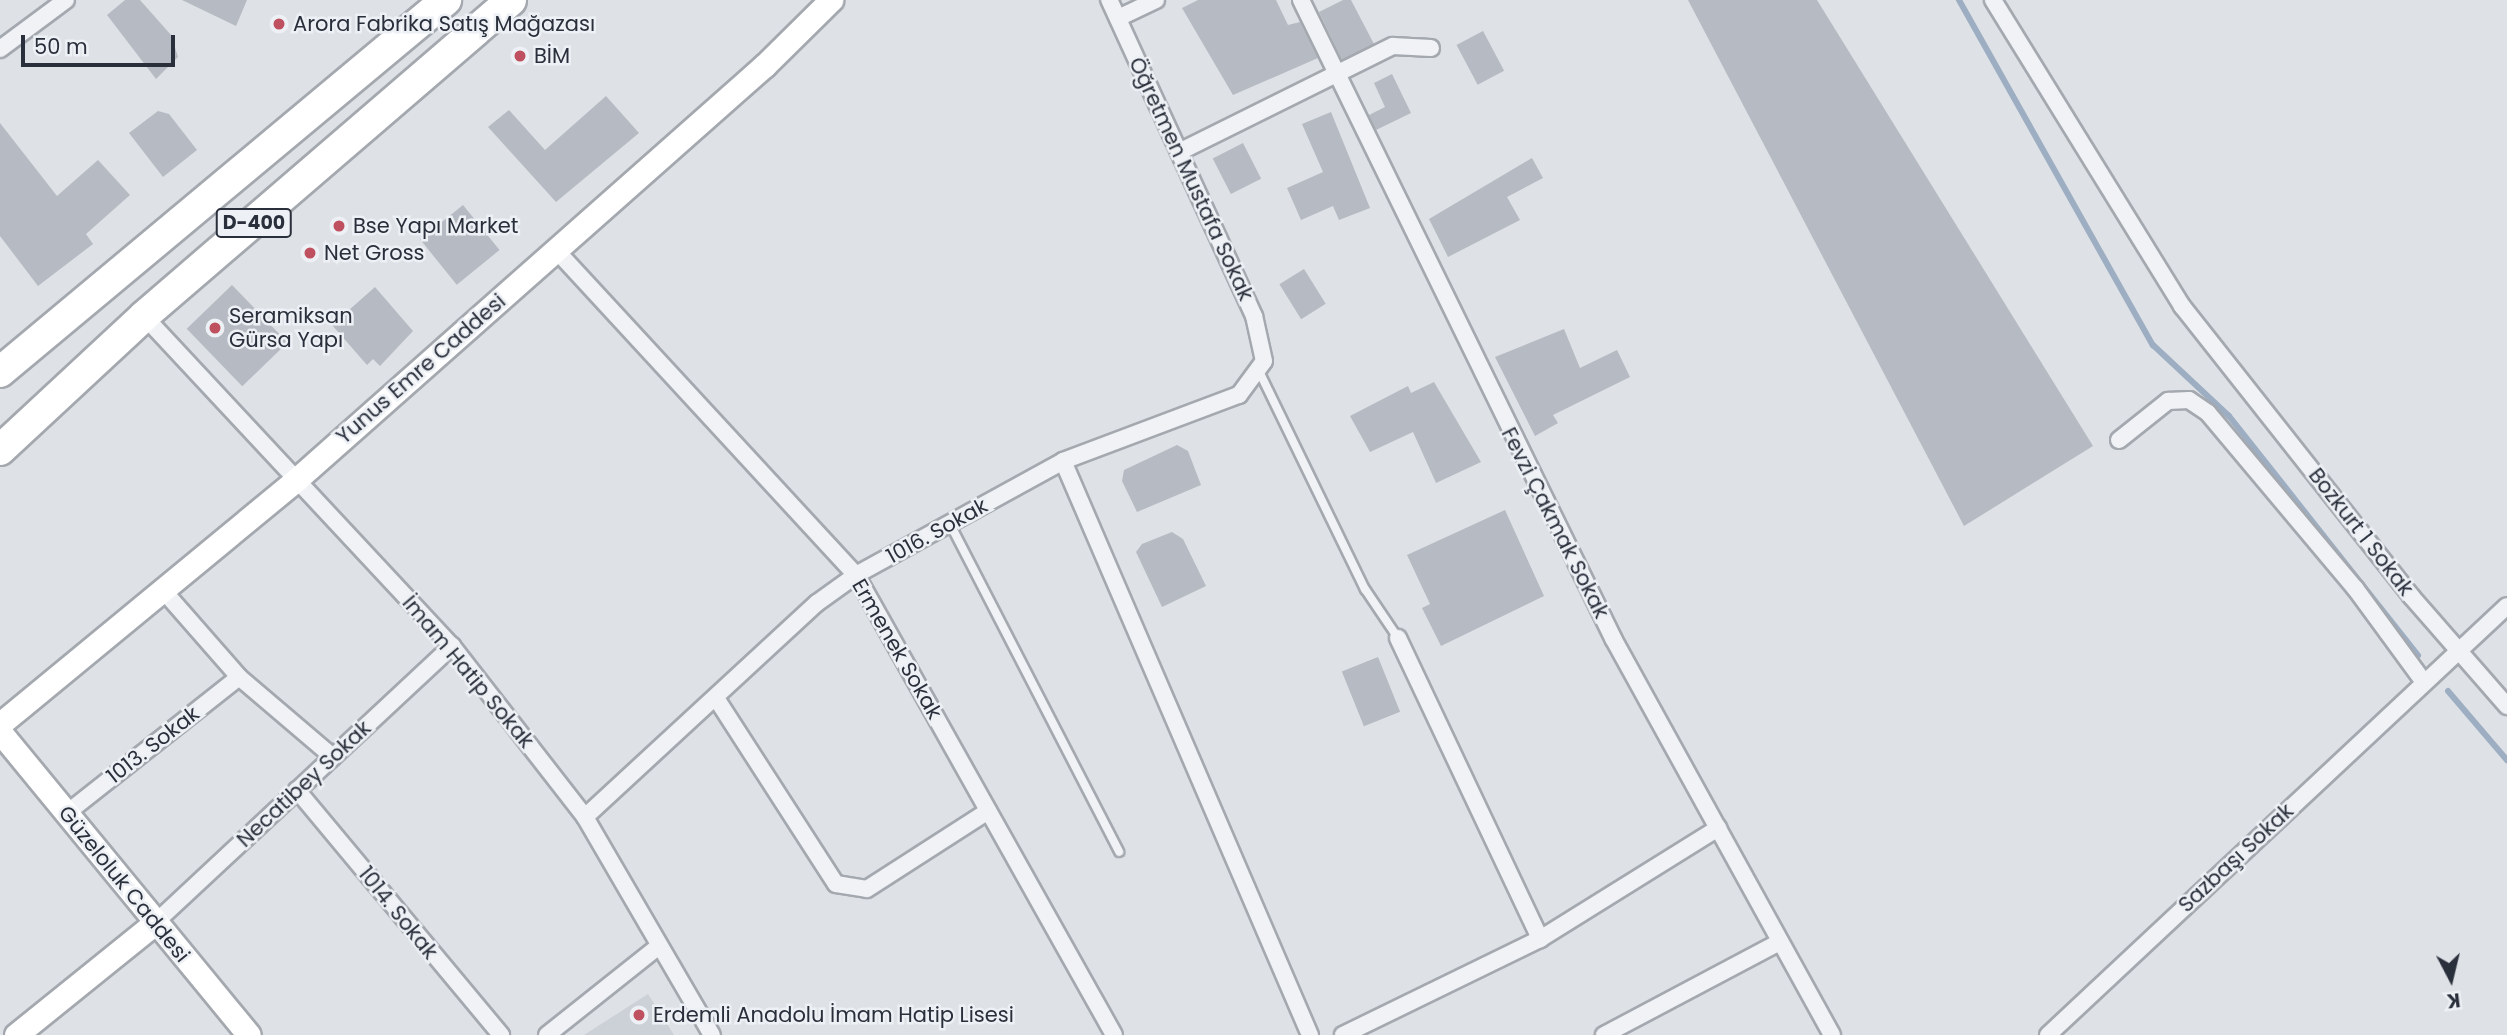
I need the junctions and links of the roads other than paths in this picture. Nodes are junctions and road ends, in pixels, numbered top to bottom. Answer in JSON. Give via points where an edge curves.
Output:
{"nodes":[{"id":1,"x":66,"y":0,"type":"edge"},
{"id":2,"x":446,"y":0,"type":"edge"},
{"id":3,"x":511,"y":0,"type":"edge"},
{"id":4,"x":831,"y":0,"type":"edge"},
{"id":5,"x":1109,"y":0,"type":"edge"},
{"id":6,"x":1156,"y":0,"type":"edge"},
{"id":7,"x":1301,"y":0,"type":"edge"},
{"id":8,"x":1993,"y":0,"type":"edge"},
{"id":9,"x":1118,"y":18,"type":"junction"},
{"id":10,"x":1431,"y":48,"type":"dead end"},
{"id":11,"x":0,"y":49,"type":"edge"},
{"id":12,"x":1336,"y":74,"type":"junction"},
{"id":13,"x":1179,"y":152,"type":"junction"},
{"id":14,"x":556,"y":250,"type":"junction"},
{"id":15,"x":144,"y":316,"type":"junction"},
{"id":16,"x":1261,"y":365,"type":"junction"},
{"id":17,"x":0,"y":373,"type":"edge"},
{"id":18,"x":2119,"y":440,"type":"dead end"},
{"id":19,"x":0,"y":450,"type":"edge"},
{"id":20,"x":1063,"y":461,"type":"junction"},
{"id":21,"x":297,"y":479,"type":"junction"},
{"id":22,"x":950,"y":524,"type":"junction"},
{"id":23,"x":856,"y":575,"type":"junction"},
{"id":24,"x":162,"y":589,"type":"junction"},
{"id":25,"x":2507,"y":606,"type":"edge"},
{"id":26,"x":1398,"y":638,"type":"joint"},
{"id":27,"x":452,"y":646,"type":"junction"},
{"id":28,"x":2457,"y":649,"type":"junction"},
{"id":29,"x":239,"y":677,"type":"junction"},
{"id":30,"x":2423,"y":681,"type":"junction"},
{"id":31,"x":716,"y":698,"type":"junction"},
{"id":32,"x":2507,"y":706,"type":"edge"},
{"id":33,"x":0,"y":724,"type":"edge"},
{"id":34,"x":0,"y":732,"type":"edge"},
{"id":35,"x":332,"y":757,"type":"junction"},
{"id":36,"x":297,"y":790,"type":"junction"},
{"id":37,"x":988,"y":811,"type":"junction"},
{"id":38,"x":66,"y":813,"type":"junction"},
{"id":39,"x":584,"y":817,"type":"junction"},
{"id":40,"x":1718,"y":828,"type":"junction"},
{"id":41,"x":1119,"y":852,"type":"dead end"},
{"id":42,"x":156,"y":922,"type":"junction"},
{"id":43,"x":1540,"y":939,"type":"junction"},
{"id":44,"x":1780,"y":942,"type":"junction"},
{"id":45,"x":659,"y":946,"type":"junction"},
{"id":46,"x":16,"y":1035,"type":"edge"},
{"id":47,"x":249,"y":1035,"type":"edge"},
{"id":48,"x":501,"y":1035,"type":"edge"},
{"id":49,"x":547,"y":1035,"type":"edge"},
{"id":50,"x":712,"y":1035,"type":"edge"},
{"id":51,"x":1114,"y":1035,"type":"edge"},
{"id":52,"x":1310,"y":1035,"type":"edge"},
{"id":53,"x":1343,"y":1035,"type":"edge"},
{"id":54,"x":1604,"y":1035,"type":"edge"},
{"id":55,"x":1832,"y":1035,"type":"edge"},
{"id":56,"x":2048,"y":1035,"type":"edge"}],
"edges":[{"from":1,"to":11,"type":"street"},
{"from":2,"to":17,"type":"highway","number":"D-400"},
{"from":3,"to":15,"type":"highway","number":"D-400"},
{"from":4,"to":14,"type":"street","name":"Yunus Emre Caddesi"},
{"from":5,"to":9,"type":"street","name":"Öğretmen Mustafa Sokak"},
{"from":6,"to":9,"type":"street"},
{"from":7,"to":12,"type":"street","name":"Fevzi Çakmak Sokak"},
{"from":8,"to":28,"type":"street","name":"Bozkurt 1 Sokak","via":[[2182,306]]},
{"from":9,"to":13,"type":"street","name":"Öğretmen Mustafa Sokak"},
{"from":10,"to":12,"type":"street","via":[[1393,46]]},
{"from":12,"to":13,"type":"street"},
{"from":12,"to":40,"type":"street","name":"Fevzi Çakmak Sokak","via":[[1607,627]]},
{"from":13,"to":16,"type":"street","name":"Öğretmen Mustafa Sokak","via":[[1254,316]]},
{"from":14,"to":21,"type":"street","name":"Yunus Emre Caddesi"},
{"from":14,"to":23,"type":"street","name":"Ermenek Sokak"},
{"from":15,"to":19,"type":"highway","number":"D-400"},
{"from":15,"to":21,"type":"street","name":"İmam Hatip Sokak"},
{"from":16,"to":20,"type":"street","name":"1016. Sokak","via":[[1239,395]]},
{"from":16,"to":26,"type":"lane","via":[[1365,589]]},
{"from":18,"to":30,"type":"street","name":"Bozkurt 1 Sokak","via":[[2168,401],[2189,400],[2208,413],[2355,588]]},
{"from":20,"to":22,"type":"street","name":"1016. Sokak"},
{"from":20,"to":52,"type":"street"},
{"from":21,"to":24,"type":"street","name":"Yunus Emre Caddesi"},
{"from":21,"to":27,"type":"street","name":"İmam Hatip Sokak"},
{"from":22,"to":23,"type":"street","name":"1016. Sokak"},
{"from":22,"to":41,"type":"lane"},
{"from":23,"to":31,"type":"street","name":"1016. Sokak","via":[[817,603]]},
{"from":23,"to":37,"type":"street","name":"Ermenek Sokak"},
{"from":24,"to":29,"type":"street"},
{"from":24,"to":33,"type":"street","name":"Yunus Emre Caddesi"},
{"from":25,"to":28,"type":"street"},
{"from":26,"to":43,"type":"street"},
{"from":27,"to":35,"type":"street","name":"Necatibey Sokak"},
{"from":27,"to":39,"type":"street","name":"İmam Hatip Sokak"},
{"from":28,"to":30,"type":"street"},
{"from":28,"to":32,"type":"street","name":"Bozkurt 1 Sokak"},
{"from":29,"to":35,"type":"street"},
{"from":29,"to":38,"type":"street","name":"1013. Sokak"},
{"from":30,"to":56,"type":"street","name":"Sazbaşı Sokak"},
{"from":31,"to":37,"type":"street","via":[[836,884],[867,889]]},
{"from":31,"to":39,"type":"street","name":"1016. Sokak"},
{"from":34,"to":38,"type":"street","name":"Güzeloluk Caddesi"},
{"from":35,"to":36,"type":"street","name":"Necatibey Sokak"},
{"from":36,"to":42,"type":"street","name":"Necatibey Sokak"},
{"from":36,"to":48,"type":"street","name":"1014. Sokak"},
{"from":37,"to":51,"type":"street","name":"Ermenek Sokak"},
{"from":38,"to":42,"type":"street","name":"Güzeloluk Caddesi"},
{"from":39,"to":45,"type":"street","name":"İmam Hatip Sokak"},
{"from":40,"to":43,"type":"street"},
{"from":40,"to":44,"type":"street","name":"Fevzi Çakmak Sokak"},
{"from":42,"to":46,"type":"street"},
{"from":42,"to":47,"type":"street","name":"Güzeloluk Caddesi"},
{"from":43,"to":53,"type":"street"},
{"from":44,"to":54,"type":"street"},
{"from":44,"to":55,"type":"street","name":"Fevzi Çakmak Sokak"},
{"from":45,"to":49,"type":"street"},
{"from":45,"to":50,"type":"street","name":"İmam Hatip Sokak"}]}
